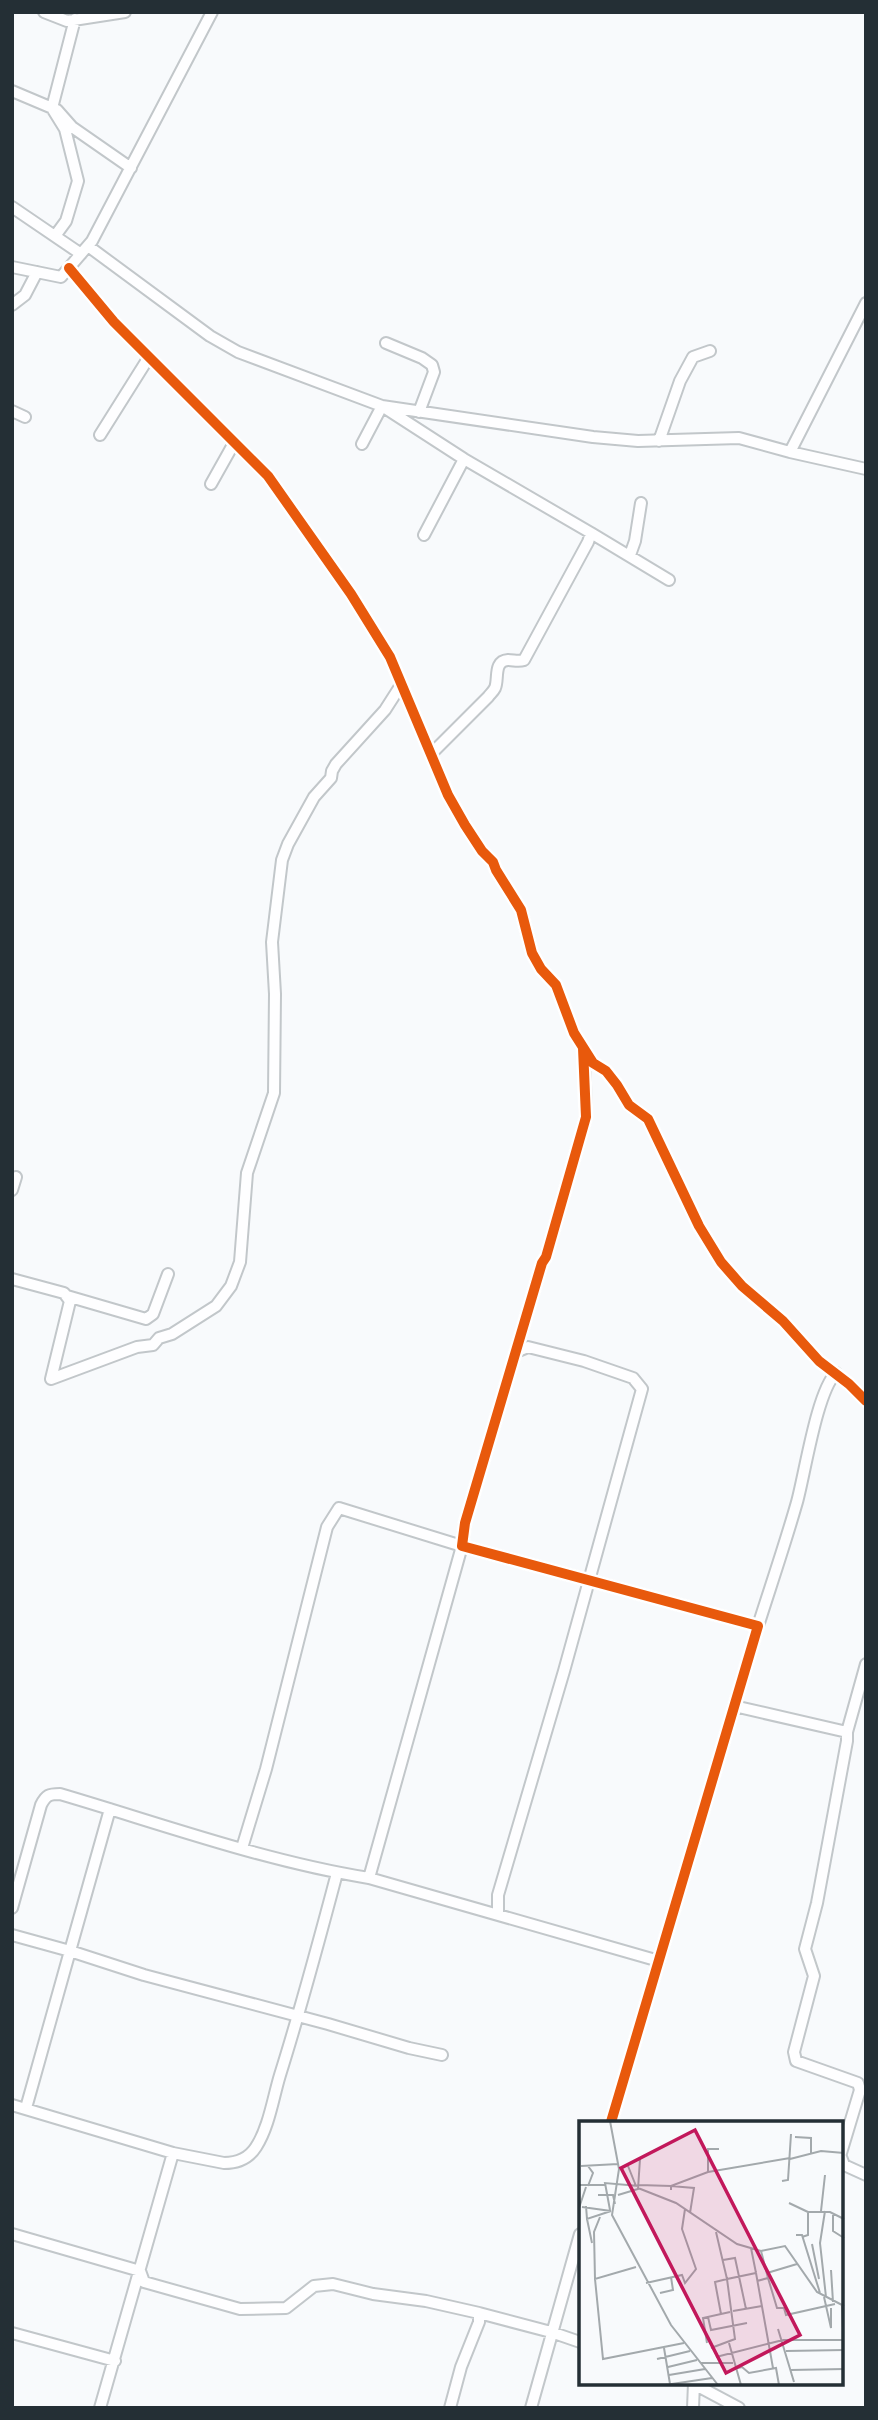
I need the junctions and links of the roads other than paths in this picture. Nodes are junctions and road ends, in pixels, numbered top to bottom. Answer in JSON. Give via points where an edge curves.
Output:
{"nodes":[{"id":1,"x":44,"y":12,"type":"edge"},
{"id":2,"x":125,"y":12,"type":"edge"},
{"id":3,"x":212,"y":12,"type":"edge"},
{"id":4,"x":90,"y":15,"type":"edge"},
{"id":5,"x":75,"y":19,"type":"junction"},
{"id":6,"x":12,"y":91,"type":"edge"},
{"id":7,"x":52,"y":108,"type":"junction"},
{"id":8,"x":131,"y":168,"type":"junction"},
{"id":9,"x":12,"y":206,"type":"edge"},
{"id":10,"x":55,"y":236,"type":"junction"},
{"id":11,"x":84,"y":250,"type":"junction"},
{"id":12,"x":12,"y":267,"type":"edge"},
{"id":13,"x":69,"y":268,"type":"junction"},
{"id":14,"x":37,"y":272,"type":"junction"},
{"id":15,"x":866,"y":303,"type":"edge"},
{"id":16,"x":12,"y":305,"type":"edge"},
{"id":17,"x":386,"y":343,"type":"dead end"},
{"id":18,"x":710,"y":351,"type":"dead end"},
{"id":19,"x":149,"y":357,"type":"junction"},
{"id":20,"x":382,"y":406,"type":"junction"},
{"id":21,"x":12,"y":411,"type":"edge"},
{"id":22,"x":419,"y":412,"type":"junction"},
{"id":23,"x":25,"y":417,"type":"dead end"},
{"id":24,"x":100,"y":435,"type":"dead end"},
{"id":25,"x":659,"y":441,"type":"junction"},
{"id":26,"x":234,"y":443,"type":"junction"},
{"id":27,"x":362,"y":444,"type":"dead end"},
{"id":28,"x":790,"y":452,"type":"junction"},
{"id":29,"x":464,"y":459,"type":"junction"},
{"id":30,"x":866,"y":469,"type":"edge"},
{"id":31,"x":211,"y":484,"type":"dead end"},
{"id":32,"x":641,"y":503,"type":"dead end"},
{"id":33,"x":591,"y":533,"type":"junction"},
{"id":34,"x":424,"y":535,"type":"dead end"},
{"id":35,"x":630,"y":555,"type":"junction"},
{"id":36,"x":669,"y":580,"type":"dead end"},
{"id":37,"x":401,"y":685,"type":"junction"},
{"id":38,"x":431,"y":754,"type":"junction"},
{"id":39,"x":583,"y":1048,"type":"junction"},
{"id":40,"x":16,"y":1177,"type":"dead end"},
{"id":41,"x":12,"y":1190,"type":"edge"},
{"id":42,"x":168,"y":1274,"type":"dead end"},
{"id":43,"x":12,"y":1279,"type":"edge"},
{"id":44,"x":67,"y":1296,"type":"junction"},
{"id":45,"x":516,"y":1352,"type":"junction"},
{"id":46,"x":836,"y":1373,"type":"junction"},
{"id":47,"x":866,"y":1401,"type":"edge"},
{"id":48,"x":462,"y":1546,"type":"junction"},
{"id":49,"x":589,"y":1581,"type":"junction"},
{"id":50,"x":758,"y":1626,"type":"junction"},
{"id":51,"x":865,"y":1669,"type":"edge"},
{"id":52,"x":734,"y":1706,"type":"junction"},
{"id":53,"x":847,"y":1732,"type":"junction"},
{"id":54,"x":110,"y":1809,"type":"junction"},
{"id":55,"x":242,"y":1848,"type":"junction"},
{"id":56,"x":337,"y":1873,"type":"junction"},
{"id":57,"x":369,"y":1878,"type":"junction"},
{"id":58,"x":12,"y":1908,"type":"edge"},
{"id":59,"x":498,"y":1914,"type":"junction"},
{"id":60,"x":12,"y":1935,"type":"edge"},
{"id":61,"x":70,"y":1951,"type":"junction"},
{"id":62,"x":659,"y":1961,"type":"junction"},
{"id":63,"x":299,"y":2016,"type":"junction"},
{"id":64,"x":442,"y":2055,"type":"dead end"},
{"id":65,"x":12,"y":2105,"type":"edge"},
{"id":66,"x":26,"y":2108,"type":"junction"},
{"id":67,"x":612,"y":2121,"type":"edge"},
{"id":68,"x":843,"y":2148,"type":"edge"},
{"id":69,"x":173,"y":2153,"type":"junction"},
{"id":70,"x":843,"y":2162,"type":"edge"},
{"id":71,"x":866,"y":2175,"type":"edge"},
{"id":72,"x":12,"y":2234,"type":"edge"},
{"id":73,"x":579,"y":2237,"type":"edge"},
{"id":74,"x":140,"y":2271,"type":"junction"},
{"id":75,"x":479,"y":2313,"type":"junction"},
{"id":76,"x":551,"y":2332,"type":"junction"},
{"id":77,"x":12,"y":2333,"type":"edge"},
{"id":78,"x":579,"y":2342,"type":"edge"},
{"id":79,"x":115,"y":2361,"type":"junction"},
{"id":80,"x":694,"y":2385,"type":"edge"},
{"id":81,"x":695,"y":2385,"type":"edge"},
{"id":82,"x":721,"y":2404,"type":"edge"},
{"id":83,"x":100,"y":2408,"type":"edge"},
{"id":84,"x":450,"y":2408,"type":"edge"},
{"id":85,"x":531,"y":2408,"type":"edge"},
{"id":86,"x":693,"y":2408,"type":"edge"},
{"id":87,"x":739,"y":2408,"type":"edge"}],
"edges":[{"from":1,"to":5,"type":"street","via":[[67,21]]},
{"from":2,"to":4,"type":"street"},
{"from":3,"to":8,"type":"street"},
{"from":4,"to":5,"type":"street"},
{"from":5,"to":7,"type":"street"},
{"from":6,"to":7,"type":"street"},
{"from":7,"to":8,"type":"street"},
{"from":7,"to":10,"type":"street","via":[[65,128],[78,181],[66,222]]},
{"from":8,"to":11,"type":"street"},
{"from":9,"to":10,"type":"street"},
{"from":10,"to":11,"type":"street"},
{"from":11,"to":13,"type":"street"},
{"from":11,"to":20,"type":"street","via":[[238,352]]},
{"from":12,"to":14,"type":"street"},
{"from":13,"to":14,"type":"street","via":[[61,277]]},
{"from":13,"to":19,"type":"street"},
{"from":14,"to":16,"type":"street","via":[[25,296]]},
{"from":15,"to":28,"type":"street"},
{"from":17,"to":22,"type":"street","via":[[432,365],[434,372]]},
{"from":18,"to":25,"type":"street","via":[[693,357]]},
{"from":19,"to":24,"type":"street"},
{"from":19,"to":26,"type":"street"},
{"from":20,"to":22,"type":"street"},
{"from":20,"to":27,"type":"street"},
{"from":20,"to":29,"type":"street"},
{"from":21,"to":23,"type":"street"},
{"from":22,"to":25,"type":"street","via":[[593,438]]},
{"from":25,"to":28,"type":"street","via":[[739,438]]},
{"from":26,"to":31,"type":"street"},
{"from":26,"to":37,"type":"street","via":[[290,504],[390,657]]},
{"from":28,"to":30,"type":"street"},
{"from":29,"to":33,"type":"street"},
{"from":29,"to":34,"type":"street"},
{"from":32,"to":35,"type":"street"},
{"from":33,"to":35,"type":"street"},
{"from":33,"to":38,"type":"street","via":[[524,660],[500,663],[495,688]]},
{"from":35,"to":36,"type":"street"},
{"from":37,"to":38,"type":"street"},
{"from":37,"to":44,"type":"street","via":[[386,710],[336,764],[282,860],[272,942],[274,1093],[247,1173],[240,1262],[231,1286],[216,1306],[153,1345],[51,1379],[70,1301]]},
{"from":38,"to":39,"type":"street","via":[[465,825],[521,910],[532,953],[556,985]]},
{"from":39,"to":45,"type":"street","via":[[586,1117]]},
{"from":39,"to":46,"type":"street","via":[[629,1105],[648,1119],[721,1262]]},
{"from":40,"to":41,"type":"street"},
{"from":42,"to":44,"type":"street","via":[[153,1314],[146,1319]]},
{"from":43,"to":44,"type":"street"},
{"from":45,"to":48,"type":"street"},
{"from":45,"to":49,"type":"street","via":[[528,1347],[574,1358],[632,1378],[642,1388]]},
{"from":46,"to":47,"type":"street"},
{"from":46,"to":50,"type":"street","via":[[820,1409]]},
{"from":48,"to":49,"type":"street"},
{"from":48,"to":55,"type":"street","via":[[339,1508],[332,1515]]},
{"from":48,"to":57,"type":"street"},
{"from":49,"to":50,"type":"street"},
{"from":49,"to":59,"type":"street","via":[[498,1895]]},
{"from":50,"to":52,"type":"street"},
{"from":51,"to":53,"type":"street"},
{"from":52,"to":53,"type":"street"},
{"from":52,"to":62,"type":"street"},
{"from":53,"to":68,"type":"street","via":[[805,1949],[814,1976],[794,2052],[796,2060],[858,2083],[860,2090]]},
{"from":54,"to":55,"type":"street"},
{"from":54,"to":58,"type":"street","via":[[60,1794],[45,1797]]},
{"from":54,"to":61,"type":"street"},
{"from":55,"to":56,"type":"street"},
{"from":56,"to":57,"type":"street"},
{"from":56,"to":63,"type":"street"},
{"from":57,"to":59,"type":"street"},
{"from":59,"to":62,"type":"street"},
{"from":60,"to":61,"type":"street"},
{"from":61,"to":63,"type":"street"},
{"from":61,"to":66,"type":"street"},
{"from":62,"to":67,"type":"street"},
{"from":63,"to":64,"type":"street"},
{"from":63,"to":69,"type":"street","via":[[254,2150],[233,2163]]},
{"from":65,"to":66,"type":"street"},
{"from":66,"to":69,"type":"street"},
{"from":69,"to":74,"type":"street"},
{"from":70,"to":71,"type":"street"},
{"from":72,"to":74,"type":"street"},
{"from":73,"to":76,"type":"street"},
{"from":74,"to":75,"type":"street","via":[[144,2282],[240,2309],[286,2308],[314,2286],[333,2284]]},
{"from":74,"to":79,"type":"street"},
{"from":75,"to":76,"type":"street"},
{"from":75,"to":84,"type":"street"},
{"from":76,"to":78,"type":"street"},
{"from":76,"to":85,"type":"street"},
{"from":77,"to":79,"type":"street"},
{"from":79,"to":83,"type":"street"},
{"from":80,"to":86,"type":"street"},
{"from":81,"to":82,"type":"street"},
{"from":82,"to":87,"type":"street"}]}
